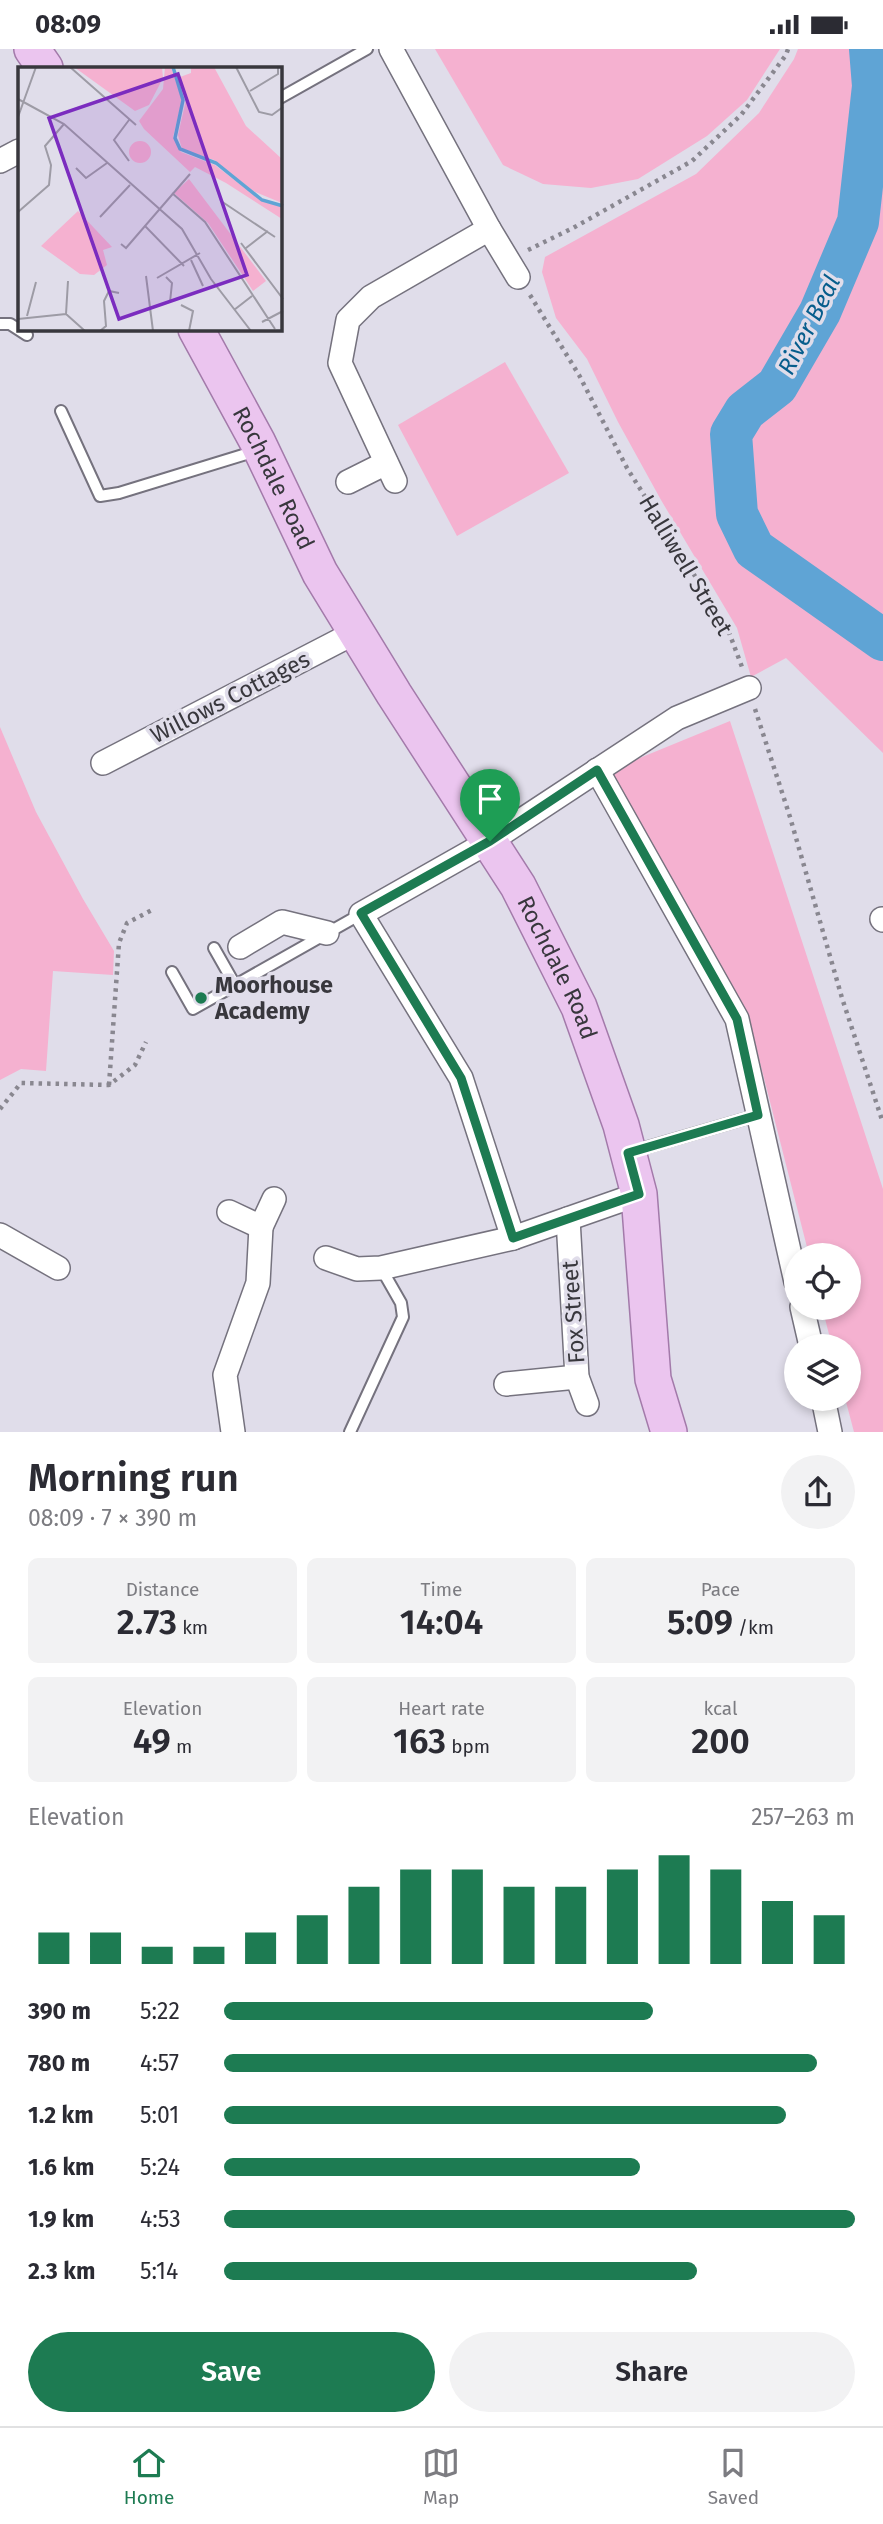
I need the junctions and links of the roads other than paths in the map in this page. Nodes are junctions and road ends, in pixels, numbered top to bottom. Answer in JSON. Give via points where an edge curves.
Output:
{"nodes":[{"id":1,"x":367,"y":49,"type":"edge"},
{"id":2,"x":391,"y":49,"type":"edge"},
{"id":3,"x":282,"y":97,"type":"edge"},
{"id":4,"x":18,"y":152,"type":"edge"},
{"id":5,"x":0,"y":161,"type":"edge"},
{"id":6,"x":489,"y":229,"type":"junction"},
{"id":7,"x":513,"y":269,"type":"road end"},
{"id":8,"x":0,"y":324,"type":"edge"},
{"id":9,"x":18,"y":329,"type":"edge"},
{"id":10,"x":21,"y":331,"type":"edge"},
{"id":11,"x":197,"y":331,"type":"edge"},
{"id":12,"x":27,"y":335,"type":"dead end"},
{"id":13,"x":61,"y":411,"type":"dead end"},
{"id":14,"x":261,"y":450,"type":"junction"},
{"id":15,"x":348,"y":482,"type":"dead end"},
{"id":16,"x":356,"y":632,"type":"junction"},
{"id":17,"x":749,"y":688,"type":"road end"},
{"id":18,"x":103,"y":763,"type":"dead end"},
{"id":19,"x":597,"y":770,"type":"junction"},
{"id":20,"x":490,"y":841,"type":"junction"},
{"id":21,"x":361,"y":913,"type":"junction"},
{"id":22,"x":327,"y":933,"type":"junction"},
{"id":23,"x":240,"y":947,"type":"dead end"},
{"id":24,"x":214,"y":948,"type":"dead end"},
{"id":25,"x":172,"y":972,"type":"dead end"},
{"id":26,"x":235,"y":985,"type":"junction"},
{"id":27,"x":758,"y":1115,"type":"junction"},
{"id":28,"x":628,"y":1153,"type":"junction"},
{"id":29,"x":639,"y":1194,"type":"junction"},
{"id":30,"x":274,"y":1199,"type":"dead end"},
{"id":31,"x":229,"y":1212,"type":"dead end"},
{"id":32,"x":568,"y":1219,"type":"junction"},
{"id":33,"x":261,"y":1227,"type":"junction"},
{"id":34,"x":0,"y":1235,"type":"edge"},
{"id":35,"x":513,"y":1238,"type":"junction"},
{"id":36,"x":787,"y":1243,"type":"edge"},
{"id":37,"x":326,"y":1258,"type":"dead end"},
{"id":38,"x":58,"y":1268,"type":"dead end"},
{"id":39,"x":381,"y":1268,"type":"junction"},
{"id":40,"x":578,"y":1377,"type":"junction"},
{"id":41,"x":506,"y":1384,"type":"dead end"},
{"id":42,"x":587,"y":1404,"type":"dead end"},
{"id":43,"x":826,"y":1411,"type":"edge"},
{"id":44,"x":233,"y":1432,"type":"edge"},
{"id":45,"x":350,"y":1432,"type":"edge"},
{"id":46,"x":669,"y":1432,"type":"edge"},
{"id":47,"x":830,"y":1432,"type":"edge"}],
"edges":[{"from":1,"to":3,"type":"lane"},
{"from":2,"to":6,"type":"street"},
{"from":4,"to":5,"type":"street"},
{"from":6,"to":7,"type":"street"},
{"from":6,"to":15,"type":"street","via":[[371,297],[348,320],[340,362],[391,472]]},
{"from":8,"to":9,"type":"lane"},
{"from":10,"to":12,"type":"lane"},
{"from":11,"to":14,"type":"main road","name":"Rochdale Road"},
{"from":13,"to":14,"type":"lane","via":[[100,496]]},
{"from":14,"to":16,"type":"main road","name":"Rochdale Road","via":[[320,573]]},
{"from":16,"to":18,"type":"street","name":"Willows Cottages"},
{"from":16,"to":20,"type":"main road","name":"Rochdale Road"},
{"from":17,"to":19,"type":"street","via":[[677,718]]},
{"from":19,"to":20,"type":"street"},
{"from":19,"to":27,"type":"street","via":[[737,1019]]},
{"from":20,"to":21,"type":"street"},
{"from":20,"to":28,"type":"main road","name":"Rochdale Road","via":[[579,1007]]},
{"from":21,"to":22,"type":"lane"},
{"from":21,"to":35,"type":"street","via":[[461,1078]]},
{"from":22,"to":23,"type":"street","via":[[282,922]]},
{"from":22,"to":26,"type":"lane"},
{"from":24,"to":26,"type":"lane"},
{"from":25,"to":26,"type":"lane","via":[[193,1009]]},
{"from":27,"to":28,"type":"lane"},
{"from":27,"to":36,"type":"street"},
{"from":28,"to":29,"type":"main road","name":"Rochdale Road"},
{"from":29,"to":32,"type":"street"},
{"from":29,"to":46,"type":"main road","name":"Rochdale Road","via":[[653,1379]]},
{"from":30,"to":33,"type":"street"},
{"from":31,"to":33,"type":"street"},
{"from":32,"to":35,"type":"street"},
{"from":32,"to":40,"type":"street","name":"Fox Street"},
{"from":33,"to":44,"type":"street","via":[[258,1283],[225,1375]]},
{"from":34,"to":38,"type":"street"},
{"from":35,"to":39,"type":"street"},
{"from":37,"to":39,"type":"street","via":[[357,1269]]},
{"from":39,"to":45,"type":"lane","via":[[401,1303],[403,1317]]},
{"from":40,"to":41,"type":"street"},
{"from":40,"to":42,"type":"street","name":"Fox Street"},
{"from":43,"to":47,"type":"street"}]}
